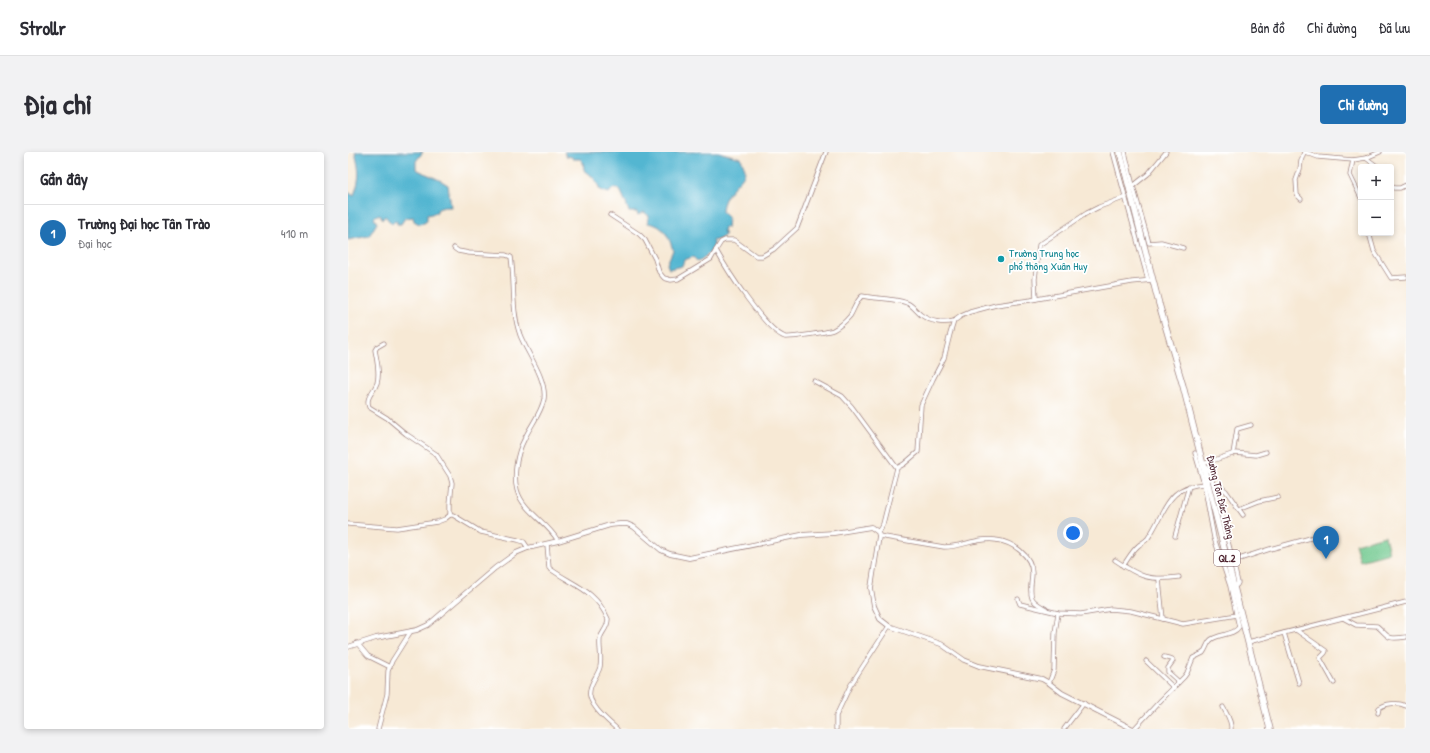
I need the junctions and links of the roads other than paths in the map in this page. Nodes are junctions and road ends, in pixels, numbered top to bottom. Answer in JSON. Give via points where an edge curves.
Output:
{"nodes":[{"id":1,"x":826,"y":152,"type":"edge"},
{"id":2,"x":1113,"y":152,"type":"edge"},
{"id":3,"x":1120,"y":152,"type":"edge"},
{"id":4,"x":1125,"y":152,"type":"edge"},
{"id":5,"x":1166,"y":152,"type":"edge"},
{"id":6,"x":1305,"y":152,"type":"edge"},
{"id":7,"x":1331,"y":152,"type":"edge"},
{"id":8,"x":1380,"y":152,"type":"edge"},
{"id":9,"x":1332,"y":158,"type":"junction"},
{"id":10,"x":1366,"y":158,"type":"junction"},
{"id":11,"x":1353,"y":160,"type":"junction"},
{"id":12,"x":1374,"y":164,"type":"edge"},
{"id":13,"x":1406,"y":185,"type":"edge"},
{"id":14,"x":1394,"y":188,"type":"edge"},
{"id":15,"x":1131,"y":190,"type":"junction"},
{"id":16,"x":1358,"y":192,"type":"edge"},
{"id":17,"x":1126,"y":197,"type":"junction"},
{"id":18,"x":1301,"y":199,"type":"dead end"},
{"id":19,"x":610,"y":215,"type":"dead end"},
{"id":20,"x":1370,"y":236,"type":"edge"},
{"id":21,"x":454,"y":248,"type":"dead end"},
{"id":22,"x":1183,"y":248,"type":"dead end"},
{"id":23,"x":716,"y":250,"type":"junction"},
{"id":24,"x":1406,"y":277,"type":"edge"},
{"id":25,"x":1151,"y":280,"type":"junction"},
{"id":26,"x":1036,"y":299,"type":"junction"},
{"id":27,"x":954,"y":321,"type":"junction"},
{"id":28,"x":384,"y":343,"type":"dead end"},
{"id":29,"x":814,"y":381,"type":"dead end"},
{"id":30,"x":1251,"y":425,"type":"dead end"},
{"id":31,"x":1266,"y":452,"type":"dead end"},
{"id":32,"x":1195,"y":453,"type":"dead end"},
{"id":33,"x":1232,"y":454,"type":"junction"},
{"id":34,"x":1203,"y":465,"type":"junction"},
{"id":35,"x":898,"y":468,"type":"junction"},
{"id":36,"x":1206,"y":484,"type":"junction"},
{"id":37,"x":1189,"y":486,"type":"junction"},
{"id":38,"x":1214,"y":487,"type":"junction"},
{"id":39,"x":1278,"y":497,"type":"dead end"},
{"id":40,"x":1239,"y":509,"type":"junction"},
{"id":41,"x":450,"y":515,"type":"junction"},
{"id":42,"x":1243,"y":515,"type":"dead end"},
{"id":43,"x":348,"y":524,"type":"edge"},
{"id":44,"x":1329,"y":533,"type":"dead end"},
{"id":45,"x":878,"y":534,"type":"junction"},
{"id":46,"x":1175,"y":536,"type":"dead end"},
{"id":47,"x":558,"y":541,"type":"junction"},
{"id":48,"x":546,"y":544,"type":"junction"},
{"id":49,"x":528,"y":548,"type":"junction"},
{"id":50,"x":1115,"y":560,"type":"dead end"},
{"id":51,"x":1233,"y":561,"type":"junction"},
{"id":52,"x":1123,"y":566,"type":"junction"},
{"id":53,"x":1179,"y":577,"type":"dead end"},
{"id":54,"x":1159,"y":580,"type":"junction"},
{"id":55,"x":1232,"y":586,"type":"junction"},
{"id":56,"x":1018,"y":598,"type":"dead end"},
{"id":57,"x":1406,"y":602,"type":"edge"},
{"id":58,"x":1048,"y":611,"type":"junction"},
{"id":59,"x":1058,"y":613,"type":"junction"},
{"id":60,"x":1237,"y":615,"type":"junction"},
{"id":61,"x":1343,"y":618,"type":"junction"},
{"id":62,"x":1163,"y":619,"type":"junction"},
{"id":63,"x":889,"y":626,"type":"junction"},
{"id":64,"x":1296,"y":630,"type":"junction"},
{"id":65,"x":411,"y":631,"type":"junction"},
{"id":66,"x":1284,"y":633,"type":"junction"},
{"id":67,"x":1406,"y":637,"type":"edge"},
{"id":68,"x":1248,"y":642,"type":"junction"},
{"id":69,"x":357,"y":643,"type":"junction"},
{"id":70,"x":348,"y":646,"type":"edge"},
{"id":71,"x":1164,"y":657,"type":"dead end"},
{"id":72,"x":1146,"y":661,"type":"dead end"},
{"id":73,"x":390,"y":667,"type":"junction"},
{"id":74,"x":1179,"y":682,"type":"junction"},
{"id":75,"x":1049,"y":683,"type":"junction"},
{"id":76,"x":1298,"y":683,"type":"dead end"},
{"id":77,"x":1334,"y":683,"type":"dead end"},
{"id":78,"x":1174,"y":688,"type":"junction"},
{"id":79,"x":1084,"y":703,"type":"junction"},
{"id":80,"x":1406,"y":706,"type":"edge"},
{"id":81,"x":1223,"y":707,"type":"dead end"},
{"id":82,"x":1378,"y":713,"type":"dead end"},
{"id":83,"x":378,"y":729,"type":"edge"},
{"id":84,"x":617,"y":729,"type":"edge"},
{"id":85,"x":836,"y":729,"type":"edge"},
{"id":86,"x":1064,"y":729,"type":"edge"},
{"id":87,"x":1134,"y":729,"type":"edge"},
{"id":88,"x":1231,"y":729,"type":"edge"},
{"id":89,"x":1270,"y":729,"type":"edge"}],
"edges":[{"from":1,"to":23,"type":"street","via":[[800,223],[794,232],[762,256],[756,256],[734,240],[721,242]]},
{"from":2,"to":15,"type":"street"},
{"from":3,"to":15,"type":"highway","number":"QL.2"},
{"from":4,"to":15,"type":"street"},
{"from":5,"to":15,"type":"street"},
{"from":6,"to":9,"type":"street","via":[[1318,157]]},
{"from":6,"to":18,"type":"street","via":[[1296,180],[1297,195]]},
{"from":7,"to":9,"type":"street"},
{"from":8,"to":10,"type":"street"},
{"from":9,"to":11,"type":"street"},
{"from":10,"to":11,"type":"street"},
{"from":10,"to":12,"type":"street"},
{"from":11,"to":16,"type":"street","via":[[1350,175]]},
{"from":13,"to":14,"type":"street"},
{"from":15,"to":17,"type":"street"},
{"from":15,"to":22,"type":"street","via":[[1149,243],[1161,242]]},
{"from":15,"to":25,"type":"highway","number":"QL.2"},
{"from":17,"to":25,"type":"street","via":[[1135,237]]},
{"from":17,"to":26,"type":"street","via":[[1087,213],[1039,245],[1034,279]]},
{"from":19,"to":23,"type":"street","via":[[645,240],[664,278],[678,279],[711,259]]},
{"from":20,"to":24,"type":"street","via":[[1374,251],[1391,278]]},
{"from":21,"to":47,"type":"street","via":[[464,252],[511,257],[517,322],[542,382],[544,397],[543,405],[523,440],[516,489],[521,501]]},
{"from":23,"to":27,"type":"street","via":[[773,331],[785,337],[833,330],[850,316],[862,296],[909,304],[922,316],[937,322]]},
{"from":25,"to":26,"type":"street"},
{"from":25,"to":34,"type":"highway","name":"Đường Tôn Đức Thắng","number":"QL.2","via":[[1180,374]]},
{"from":26,"to":27,"type":"street","via":[[983,308]]},
{"from":27,"to":35,"type":"street","via":[[944,358],[922,405],[918,452]]},
{"from":28,"to":41,"type":"street","via":[[376,350],[378,377],[368,398],[368,405],[436,454],[452,483]]},
{"from":29,"to":35,"type":"street","via":[[842,396]]},
{"from":30,"to":33,"type":"street","via":[[1237,430]]},
{"from":31,"to":33,"type":"street","via":[[1256,456]]},
{"from":32,"to":36,"type":"street"},
{"from":33,"to":34,"type":"street"},
{"from":34,"to":36,"type":"highway","name":"Đường Tôn Đức Thắng","number":"QL.2"},
{"from":34,"to":38,"type":"street","via":[[1208,469]]},
{"from":35,"to":45,"type":"street"},
{"from":36,"to":37,"type":"street"},
{"from":36,"to":55,"type":"highway","name":"Đường Tôn Đức Thắng","number":"QL.2"},
{"from":36,"to":55,"type":"street","via":[[1214,527]]},
{"from":37,"to":46,"type":"street"},
{"from":37,"to":52,"type":"street","via":[[1168,501],[1149,537],[1131,554]]},
{"from":38,"to":40,"type":"street","via":[[1226,491]]},
{"from":38,"to":51,"type":"street"},
{"from":39,"to":40,"type":"street"},
{"from":40,"to":42,"type":"street"},
{"from":41,"to":43,"type":"street","via":[[437,522],[397,528]]},
{"from":41,"to":49,"type":"street","via":[[481,532],[524,542]]},
{"from":44,"to":51,"type":"street"},
{"from":45,"to":47,"type":"street","via":[[874,528],[868,526],[689,558],[661,550],[628,524],[610,525]]},
{"from":45,"to":58,"type":"street","via":[[944,547],[987,539],[1012,544],[1026,557],[1032,571],[1031,593],[1034,602]]},
{"from":45,"to":63,"type":"street","via":[[871,588],[876,612]]},
{"from":47,"to":48,"type":"street"},
{"from":48,"to":49,"type":"street"},
{"from":48,"to":84,"type":"street","via":[[549,568],[593,597],[608,619],[606,630],[600,639],[600,669],[589,692],[595,707]]},
{"from":49,"to":65,"type":"street","via":[[510,556],[428,625]]},
{"from":50,"to":52,"type":"street"},
{"from":51,"to":55,"type":"street","via":[[1238,583]]},
{"from":52,"to":54,"type":"street","via":[[1144,577]]},
{"from":53,"to":54,"type":"street"},
{"from":54,"to":62,"type":"street"},
{"from":55,"to":60,"type":"street"},
{"from":55,"to":68,"type":"highway","name":"Đường Tôn Đức Thắng","number":"QL.2"},
{"from":56,"to":58,"type":"street","via":[[1020,604]]},
{"from":57,"to":61,"type":"street"},
{"from":58,"to":59,"type":"street"},
{"from":59,"to":62,"type":"street","via":[[1082,614],[1111,609]]},
{"from":59,"to":75,"type":"street","via":[[1054,670]]},
{"from":60,"to":62,"type":"street","via":[[1183,624]]},
{"from":60,"to":74,"type":"street","via":[[1238,629],[1211,639],[1203,653],[1193,658],[1187,673]]},
{"from":61,"to":64,"type":"street"},
{"from":61,"to":67,"type":"street","via":[[1356,625],[1377,626],[1391,638]]},
{"from":63,"to":75,"type":"street","via":[[941,644],[964,660],[979,666],[1033,677]]},
{"from":63,"to":85,"type":"street","via":[[850,686],[836,716]]},
{"from":64,"to":66,"type":"street"},
{"from":64,"to":77,"type":"street","via":[[1326,651],[1320,658]]},
{"from":65,"to":69,"type":"street"},
{"from":65,"to":73,"type":"street"},
{"from":66,"to":68,"type":"street"},
{"from":66,"to":76,"type":"street"},
{"from":68,"to":89,"type":"highway","name":"Đường Tôn Đức Thắng","number":"QL.2"},
{"from":69,"to":70,"type":"street"},
{"from":69,"to":73,"type":"street","via":[[368,656]]},
{"from":71,"to":74,"type":"street","via":[[1172,659],[1168,672]]},
{"from":72,"to":78,"type":"street"},
{"from":73,"to":83,"type":"street","via":[[387,694]]},
{"from":74,"to":78,"type":"street"},
{"from":75,"to":79,"type":"street","via":[[1062,693]]},
{"from":78,"to":87,"type":"street"},
{"from":79,"to":86,"type":"street"},
{"from":79,"to":87,"type":"street"},
{"from":80,"to":82,"type":"street","via":[[1385,705],[1379,708]]},
{"from":81,"to":88,"type":"street","via":[[1230,720]]}]}
